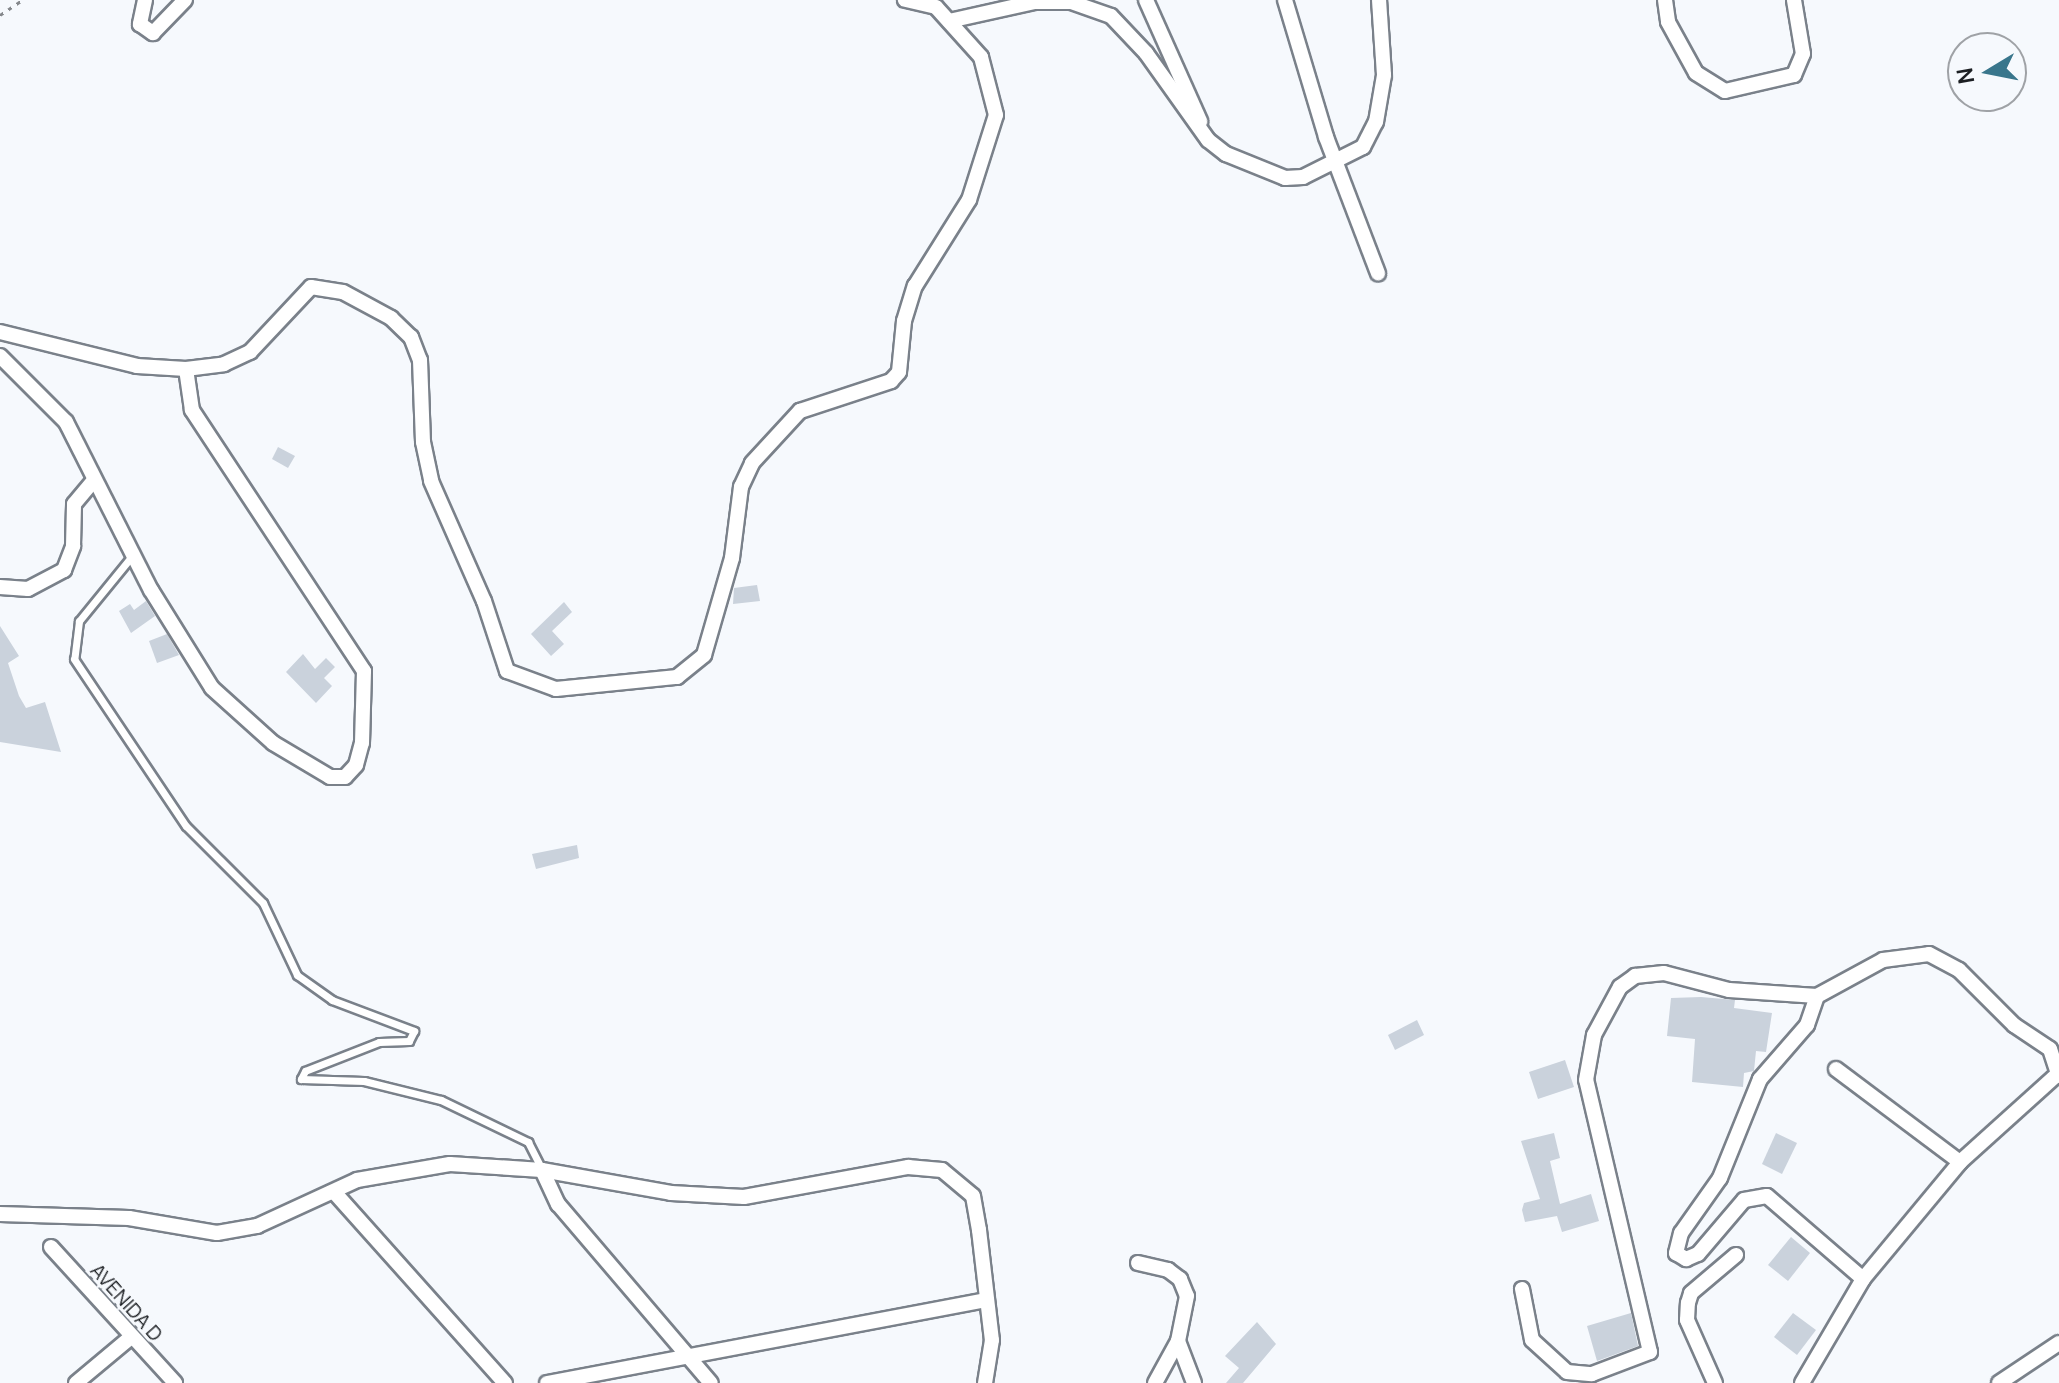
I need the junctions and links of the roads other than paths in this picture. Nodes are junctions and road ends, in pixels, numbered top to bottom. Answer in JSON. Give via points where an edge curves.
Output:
{"nodes":[{"id":1,"x":145,"y":0,"type":"edge"},
{"id":2,"x":185,"y":0,"type":"edge"},
{"id":3,"x":905,"y":0,"type":"edge"},
{"id":4,"x":1146,"y":0,"type":"edge"},
{"id":5,"x":1285,"y":0,"type":"edge"},
{"id":6,"x":1379,"y":0,"type":"edge"},
{"id":7,"x":1665,"y":0,"type":"edge"},
{"id":8,"x":1794,"y":0,"type":"edge"},
{"id":9,"x":949,"y":21,"type":"junction"},
{"id":10,"x":1208,"y":140,"type":"junction"},
{"id":11,"x":1336,"y":163,"type":"junction"},
{"id":12,"x":1378,"y":273,"type":"dead end"},
{"id":13,"x":0,"y":332,"type":"edge"},
{"id":14,"x":0,"y":356,"type":"edge"},
{"id":15,"x":186,"y":369,"type":"junction"},
{"id":16,"x":93,"y":481,"type":"junction"},
{"id":17,"x":132,"y":556,"type":"junction"},
{"id":18,"x":0,"y":587,"type":"edge"},
{"id":19,"x":1817,"y":996,"type":"junction"},
{"id":20,"x":1836,"y":1069,"type":"dead end"},
{"id":21,"x":2059,"y":1075,"type":"edge"},
{"id":22,"x":1960,"y":1162,"type":"junction"},
{"id":23,"x":542,"y":1170,"type":"junction"},
{"id":24,"x":335,"y":1193,"type":"junction"},
{"id":25,"x":0,"y":1214,"type":"edge"},
{"id":26,"x":51,"y":1247,"type":"dead end"},
{"id":27,"x":1736,"y":1255,"type":"dead end"},
{"id":28,"x":1138,"y":1263,"type":"dead end"},
{"id":29,"x":1863,"y":1279,"type":"junction"},
{"id":30,"x":1522,"y":1289,"type":"dead end"},
{"id":31,"x":985,"y":1300,"type":"junction"},
{"id":32,"x":131,"y":1337,"type":"junction"},
{"id":33,"x":1178,"y":1341,"type":"junction"},
{"id":34,"x":2059,"y":1343,"type":"edge"},
{"id":35,"x":690,"y":1357,"type":"junction"},
{"id":36,"x":76,"y":1383,"type":"edge"},
{"id":37,"x":175,"y":1383,"type":"edge"},
{"id":38,"x":505,"y":1383,"type":"edge"},
{"id":39,"x":547,"y":1383,"type":"edge"},
{"id":40,"x":711,"y":1383,"type":"edge"},
{"id":41,"x":985,"y":1383,"type":"edge"},
{"id":42,"x":1155,"y":1383,"type":"edge"},
{"id":43,"x":1194,"y":1383,"type":"edge"},
{"id":44,"x":1715,"y":1383,"type":"edge"},
{"id":45,"x":1802,"y":1383,"type":"edge"},
{"id":46,"x":1999,"y":1383,"type":"edge"}],
"edges":[{"from":1,"to":2,"type":"street","via":[[140,24],[153,33]]},
{"from":3,"to":9,"type":"street","via":[[936,7]]},
{"from":4,"to":10,"type":"street"},
{"from":5,"to":11,"type":"street"},
{"from":6,"to":11,"type":"street","via":[[1384,75],[1376,122],[1363,147]]},
{"from":7,"to":8,"type":"street","via":[[1668,22],[1696,73],[1725,91],[1794,75],[1803,54]]},
{"from":9,"to":10,"type":"street","via":[[1035,2],[1071,2],[1111,16],[1146,53]]},
{"from":9,"to":15,"type":"street","via":[[981,57],[996,115],[969,200],[915,286],[904,321],[903,364],[891,381],[800,411],[752,463],[741,487],[732,558],[704,655],[677,677],[556,689],[507,671],[484,601],[431,481],[423,442],[420,360],[411,337],[391,318],[343,292],[311,287],[250,352],[224,364]]},
{"from":10,"to":11,"type":"street","via":[[1226,154],[1285,178],[1303,177]]},
{"from":11,"to":12,"type":"street"},
{"from":13,"to":15,"type":"street","via":[[137,366]]},
{"from":14,"to":16,"type":"street","via":[[66,422]]},
{"from":15,"to":17,"type":"street","via":[[192,410],[364,671],[362,743],[356,765],[345,777],[330,777],[307,764],[231,709],[212,688]]},
{"from":16,"to":17,"type":"street"},
{"from":16,"to":18,"type":"street","via":[[74,504],[74,535],[64,570],[28,589]]},
{"from":17,"to":23,"type":"lane","via":[[79,621],[72,643],[74,659],[186,826],[259,897],[297,975],[332,1000],[414,1031],[409,1041],[379,1042],[305,1071],[301,1079],[364,1081],[441,1100],[528,1142]]},
{"from":19,"to":21,"type":"street","via":[[1883,960],[1929,954],[1959,970],[2014,1025],[2050,1049]]},
{"from":19,"to":29,"type":"street","via":[[1807,1025],[1760,1079],[1720,1178],[1681,1233],[1676,1253],[1686,1259],[1698,1254],[1744,1200],[1767,1196]]},
{"from":19,"to":30,"type":"street","via":[[1729,990],[1664,973],[1635,976],[1620,987],[1594,1035],[1586,1080],[1650,1352],[1592,1374],[1567,1372],[1532,1340]]},
{"from":20,"to":22,"type":"street"},
{"from":21,"to":22,"type":"street"},
{"from":22,"to":29,"type":"street"},
{"from":23,"to":24,"type":"street","via":[[450,1164],[357,1180]]},
{"from":23,"to":31,"type":"street","via":[[671,1193],[744,1197],[908,1167],[942,1170],[973,1196]]},
{"from":23,"to":35,"type":"street","via":[[558,1204]]},
{"from":24,"to":25,"type":"street","via":[[257,1226],[217,1233],[129,1218]]},
{"from":24,"to":38,"type":"street"},
{"from":26,"to":32,"type":"street","name":"AVENIDA D"},
{"from":27,"to":44,"type":"street","via":[[1691,1293],[1688,1303],[1687,1320]]},
{"from":28,"to":33,"type":"street","via":[[1168,1270],[1180,1279],[1187,1296]]},
{"from":29,"to":45,"type":"street"},
{"from":31,"to":35,"type":"street"},
{"from":31,"to":41,"type":"street","via":[[992,1340]]},
{"from":32,"to":36,"type":"street"},
{"from":32,"to":37,"type":"street","name":"AVENIDA D"},
{"from":33,"to":42,"type":"street"},
{"from":33,"to":43,"type":"street"},
{"from":34,"to":46,"type":"street"},
{"from":35,"to":39,"type":"street"},
{"from":35,"to":40,"type":"street"}]}
